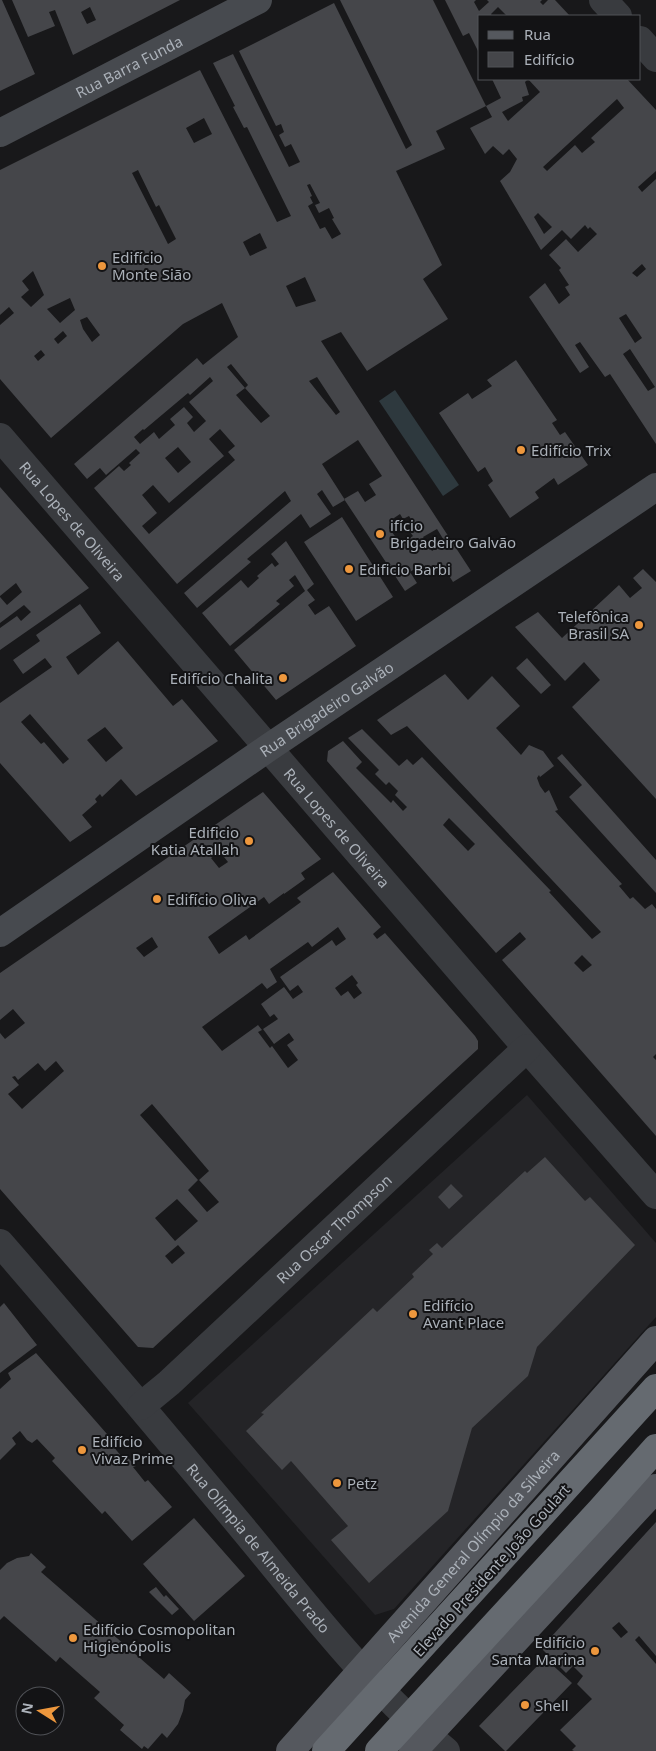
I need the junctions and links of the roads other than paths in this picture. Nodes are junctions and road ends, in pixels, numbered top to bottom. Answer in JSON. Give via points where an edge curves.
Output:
{"nodes":[{"id":1,"x":258,"y":0,"type":"edge"},
{"id":2,"x":603,"y":0,"type":"edge"},
{"id":3,"x":617,"y":15,"type":"edge"},
{"id":4,"x":641,"y":41,"type":"edge"},
{"id":5,"x":656,"y":58,"type":"edge"},
{"id":6,"x":0,"y":133,"type":"edge"},
{"id":7,"x":0,"y":438,"type":"edge"},
{"id":8,"x":656,"y":487,"type":"edge"},
{"id":9,"x":268,"y":748,"type":"junction"},
{"id":10,"x":0,"y":933,"type":"edge"},
{"id":11,"x":526,"y":1048,"type":"junction"},
{"id":12,"x":656,"y":1195,"type":"edge"},
{"id":13,"x":0,"y":1243,"type":"edge"},
{"id":14,"x":656,"y":1340,"type":"edge"},
{"id":15,"x":656,"y":1388,"type":"edge"},
{"id":16,"x":142,"y":1406,"type":"junction"},
{"id":17,"x":656,"y":1448,"type":"edge"},
{"id":18,"x":656,"y":1488,"type":"edge"},
{"id":19,"x":362,"y":1670,"type":"junction"},
{"id":20,"x":429,"y":1746,"type":"edge"},
{"id":21,"x":290,"y":1751,"type":"edge"},
{"id":22,"x":326,"y":1751,"type":"edge"},
{"id":23,"x":379,"y":1751,"type":"edge"}],
"edges":[{"from":1,"to":6,"type":"street","name":"Rua Barra Funda"},
{"from":2,"to":3,"type":"street"},
{"from":4,"to":5,"type":"street"},
{"from":7,"to":9,"type":"street","name":"Rua Lopes de Oliveira"},
{"from":8,"to":9,"type":"street","name":"Rua Brigadeiro Galvão"},
{"from":9,"to":10,"type":"street","name":"Rua Brigadeiro Galvão"},
{"from":9,"to":11,"type":"street","name":"Rua Lopes de Oliveira"},
{"from":11,"to":12,"type":"street","name":"Rua Lopes de Oliveira"},
{"from":11,"to":16,"type":"street","name":"Rua Oscar Thompson"},
{"from":13,"to":16,"type":"street","name":"Rua Olímpia de Almeida Prado"},
{"from":14,"to":19,"type":"main road","name":"Avenida General Olímpio da Silveira"},
{"from":15,"to":22,"type":"highway","name":"Elevado Presidente João Goulart","bridge":true},
{"from":16,"to":19,"type":"street","name":"Rua Olímpia de Almeida Prado"},
{"from":17,"to":23,"type":"highway","bridge":true},
{"from":18,"to":20,"type":"main road"},
{"from":19,"to":20,"type":"street","name":"Rua Olímpia de Almeida Prado"},
{"from":19,"to":21,"type":"main road","name":"Avenida General Olímpio da Silveira"}]}
